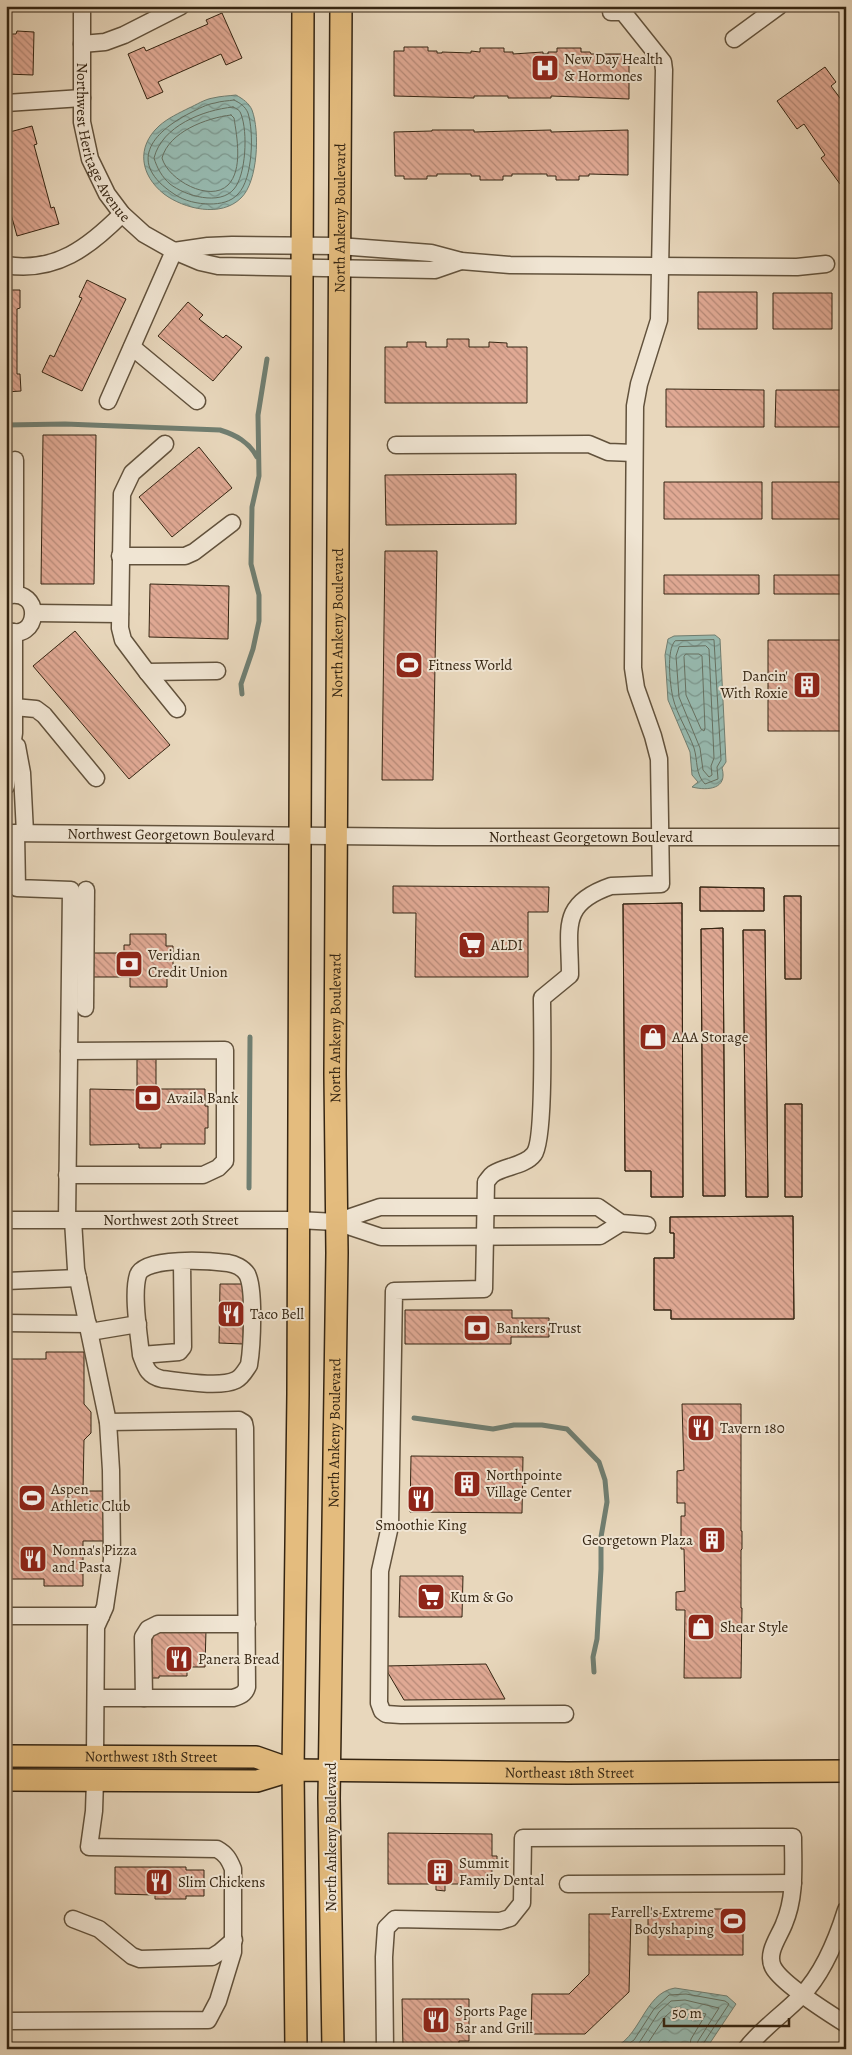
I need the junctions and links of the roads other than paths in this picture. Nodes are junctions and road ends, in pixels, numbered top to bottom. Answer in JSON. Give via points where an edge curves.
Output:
{"nodes":[{"id":1,"x":82,"y":6,"type":"edge"},
{"id":2,"x":182,"y":6,"type":"edge"},
{"id":3,"x":303,"y":6,"type":"edge"},
{"id":4,"x":341,"y":6,"type":"edge"},
{"id":5,"x":611,"y":6,"type":"edge"},
{"id":6,"x":779,"y":6,"type":"edge"},
{"id":7,"x":734,"y":40,"type":"dead end"},
{"id":8,"x":82,"y":44,"type":"junction"},
{"id":9,"x":82,"y":98,"type":"junction"},
{"id":10,"x":6,"y":103,"type":"edge"},
{"id":11,"x":122,"y":214,"type":"junction"},
{"id":12,"x":303,"y":246,"type":"junction"},
{"id":13,"x":339,"y":246,"type":"junction"},
{"id":14,"x":174,"y":251,"type":"junction"},
{"id":15,"x":460,"y":261,"type":"junction"},
{"id":16,"x":826,"y":264,"type":"dead end"},
{"id":17,"x":6,"y":265,"type":"edge"},
{"id":18,"x":661,"y":266,"type":"junction"},
{"id":19,"x":303,"y":268,"type":"junction"},
{"id":20,"x":340,"y":270,"type":"junction"},
{"id":21,"x":132,"y":347,"type":"junction"},
{"id":22,"x":108,"y":401,"type":"dead end"},
{"id":23,"x":196,"y":401,"type":"dead end"},
{"id":24,"x":165,"y":444,"type":"dead end"},
{"id":25,"x":396,"y":445,"type":"dead end"},
{"id":26,"x":634,"y":453,"type":"junction"},
{"id":27,"x":15,"y":460,"type":"dead end"},
{"id":28,"x":232,"y":523,"type":"dead end"},
{"id":29,"x":120,"y":556,"type":"junction"},
{"id":30,"x":10,"y":595,"type":"edge"},
{"id":31,"x":34,"y":614,"type":"junction"},
{"id":32,"x":120,"y":614,"type":"junction"},
{"id":33,"x":10,"y":631,"type":"edge"},
{"id":34,"x":217,"y":671,"type":"dead end"},
{"id":35,"x":147,"y":672,"type":"junction"},
{"id":36,"x":14,"y":707,"type":"junction"},
{"id":37,"x":176,"y":709,"type":"dead end"},
{"id":38,"x":14,"y":732,"type":"junction"},
{"id":39,"x":96,"y":778,"type":"dead end"},
{"id":40,"x":6,"y":786,"type":"edge"},
{"id":41,"x":16,"y":833,"type":"edge"},
{"id":42,"x":300,"y":836,"type":"junction"},
{"id":43,"x":337,"y":836,"type":"junction"},
{"id":44,"x":661,"y":836,"type":"junction"},
{"id":45,"x":846,"y":837,"type":"edge"},
{"id":46,"x":86,"y":890,"type":"dead end"},
{"id":47,"x":85,"y":1008,"type":"dead end"},
{"id":48,"x":69,"y":1051,"type":"junction"},
{"id":49,"x":67,"y":1176,"type":"junction"},
{"id":50,"x":485,"y":1207,"type":"junction"},
{"id":51,"x":6,"y":1220,"type":"edge"},
{"id":52,"x":70,"y":1220,"type":"junction"},
{"id":53,"x":298,"y":1220,"type":"junction"},
{"id":54,"x":336,"y":1222,"type":"junction"},
{"id":55,"x":621,"y":1223,"type":"junction"},
{"id":56,"x":647,"y":1225,"type":"dead end"},
{"id":57,"x":485,"y":1236,"type":"junction"},
{"id":58,"x":182,"y":1262,"type":"junction"},
{"id":59,"x":78,"y":1278,"type":"junction"},
{"id":60,"x":6,"y":1281,"type":"edge"},
{"id":61,"x":6,"y":1323,"type":"edge"},
{"id":62,"x":138,"y":1324,"type":"junction"},
{"id":63,"x":89,"y":1328,"type":"junction"},
{"id":64,"x":141,"y":1355,"type":"junction"},
{"id":65,"x":108,"y":1422,"type":"junction"},
{"id":66,"x":6,"y":1616,"type":"edge"},
{"id":67,"x":101,"y":1616,"type":"junction"},
{"id":68,"x":247,"y":1624,"type":"junction"},
{"id":69,"x":96,"y":1698,"type":"junction"},
{"id":70,"x":144,"y":1698,"type":"junction"},
{"id":71,"x":565,"y":1714,"type":"dead end"},
{"id":72,"x":6,"y":1756,"type":"edge"},
{"id":73,"x":96,"y":1756,"type":"junction"},
{"id":74,"x":293,"y":1770,"type":"junction"},
{"id":75,"x":330,"y":1770,"type":"junction"},
{"id":76,"x":846,"y":1771,"type":"edge"},
{"id":77,"x":6,"y":1780,"type":"edge"},
{"id":78,"x":95,"y":1780,"type":"junction"},
{"id":79,"x":793,"y":1883,"type":"junction"},
{"id":80,"x":568,"y":1884,"type":"dead end"},
{"id":81,"x":846,"y":1910,"type":"edge"},
{"id":82,"x":73,"y":1919,"type":"dead end"},
{"id":83,"x":234,"y":1940,"type":"junction"},
{"id":84,"x":803,"y":1994,"type":"junction"},
{"id":85,"x":6,"y":2021,"type":"edge"},
{"id":86,"x":846,"y":2024,"type":"edge"},
{"id":87,"x":296,"y":2049,"type":"edge"},
{"id":88,"x":333,"y":2049,"type":"edge"},
{"id":89,"x":384,"y":2049,"type":"edge"},
{"id":90,"x":746,"y":2049,"type":"edge"}],
"edges":[{"from":1,"to":8,"type":"street","name":"Northwest Heritage Avenue"},
{"from":2,"to":8,"type":"street","via":[[112,40]]},
{"from":3,"to":12,"type":"main road"},
{"from":4,"to":13,"type":"main road","name":"North Ankeny Boulevard"},
{"from":5,"to":18,"type":"street","via":[[611,12],[623,12],[663,62]]},
{"from":6,"to":7,"type":"street"},
{"from":8,"to":9,"type":"street","name":"Northwest Heritage Avenue"},
{"from":9,"to":10,"type":"street"},
{"from":9,"to":11,"type":"street","name":"Northwest Heritage Avenue","via":[[84,134],[90,159],[103,188]]},
{"from":11,"to":14,"type":"street","name":"Northwest Heritage Avenue","via":[[144,234]]},
{"from":11,"to":17,"type":"street","via":[[89,244],[70,255],[35,265]]},
{"from":12,"to":13,"type":"street"},
{"from":12,"to":14,"type":"street","via":[[208,246]]},
{"from":12,"to":19,"type":"main road"},
{"from":13,"to":15,"type":"street","via":[[431,253]]},
{"from":13,"to":20,"type":"main road","name":"North Ankeny Boulevard"},
{"from":14,"to":19,"type":"street","name":"Northwest Heritage Avenue","via":[[218,266]]},
{"from":14,"to":21,"type":"street"},
{"from":15,"to":18,"type":"street","via":[[510,265]]},
{"from":15,"to":20,"type":"street","name":"Northwest Heritage Avenue","via":[[435,270]]},
{"from":16,"to":18,"type":"street","via":[[797,267]]},
{"from":18,"to":26,"type":"street","via":[[659,320],[639,384]]},
{"from":19,"to":20,"type":"street","name":"Northwest Heritage Avenue"},
{"from":19,"to":42,"type":"main road"},
{"from":20,"to":43,"type":"main road","name":"North Ankeny Boulevard"},
{"from":21,"to":22,"type":"street"},
{"from":21,"to":23,"type":"street"},
{"from":24,"to":29,"type":"street","via":[[137,468],[124,486]]},
{"from":25,"to":26,"type":"street","via":[[590,444],[608,452]]},
{"from":26,"to":44,"type":"street","via":[[634,668],[636,688],[659,759]]},
{"from":27,"to":30,"type":"street"},
{"from":28,"to":29,"type":"street","via":[[185,556]]},
{"from":29,"to":32,"type":"street"},
{"from":30,"to":31,"type":"street","via":[[28,600]]},
{"from":31,"to":32,"type":"street"},
{"from":31,"to":33,"type":"street","via":[[26,630]]},
{"from":32,"to":35,"type":"street","via":[[123,640]]},
{"from":33,"to":36,"type":"street"},
{"from":34,"to":35,"type":"street"},
{"from":35,"to":37,"type":"street"},
{"from":36,"to":38,"type":"street"},
{"from":36,"to":39,"type":"street","via":[[36,709],[44,715]]},
{"from":38,"to":40,"type":"street"},
{"from":38,"to":41,"type":"street","via":[[22,773]]},
{"from":41,"to":42,"type":"street","name":"Northwest Georgetown Boulevard"},
{"from":41,"to":48,"type":"street","via":[[16,888],[71,890]]},
{"from":42,"to":43,"type":"street","name":"Northwest Georgetown Boulevard"},
{"from":42,"to":53,"type":"main road"},
{"from":43,"to":44,"type":"street","name":"Northeast Georgetown Boulevard"},
{"from":43,"to":54,"type":"main road","name":"North Ankeny Boulevard"},
{"from":44,"to":45,"type":"street","name":"Northeast Georgetown Boulevard"},
{"from":44,"to":50,"type":"street","via":[[661,884],[603,888],[583,899],[570,916],[570,975],[542,998],[538,1147],[526,1160],[493,1174],[486,1182]]},
{"from":46,"to":47,"type":"street"},
{"from":48,"to":49,"type":"street"},
{"from":48,"to":49,"type":"street","via":[[225,1050],[225,1161],[203,1175]]},
{"from":49,"to":52,"type":"street"},
{"from":50,"to":54,"type":"street","via":[[380,1207]]},
{"from":50,"to":55,"type":"street","via":[[598,1207]]},
{"from":50,"to":57,"type":"street"},
{"from":51,"to":52,"type":"street","name":"Northwest 20th Street"},
{"from":52,"to":53,"type":"street","name":"Northwest 20th Street"},
{"from":52,"to":59,"type":"street"},
{"from":53,"to":54,"type":"street","name":"Northwest 20th Street"},
{"from":53,"to":74,"type":"main road"},
{"from":54,"to":57,"type":"street","via":[[381,1237]]},
{"from":54,"to":75,"type":"main road","name":"North Ankeny Boulevard"},
{"from":55,"to":56,"type":"street"},
{"from":55,"to":57,"type":"street","via":[[600,1236]]},
{"from":57,"to":71,"type":"street","via":[[484,1289],[394,1291],[390,1526],[380,1571],[379,1703],[386,1714],[401,1715]]},
{"from":58,"to":62,"type":"street","via":[[154,1263],[138,1274]]},
{"from":58,"to":64,"type":"street","via":[[183,1347],[180,1352],[172,1354]]},
{"from":58,"to":64,"type":"street","via":[[229,1263],[246,1273],[252,1287],[249,1365],[236,1380],[224,1383],[162,1380],[148,1373]]},
{"from":59,"to":60,"type":"street"},
{"from":59,"to":63,"type":"street"},
{"from":61,"to":63,"type":"street"},
{"from":62,"to":63,"type":"street"},
{"from":62,"to":64,"type":"street"},
{"from":63,"to":65,"type":"street"},
{"from":65,"to":67,"type":"street","via":[[112,1560]]},
{"from":65,"to":68,"type":"street","via":[[239,1420],[244,1423]]},
{"from":66,"to":67,"type":"street"},
{"from":67,"to":69,"type":"street","via":[[96,1627]]},
{"from":68,"to":70,"type":"street","via":[[158,1624],[148,1629],[143,1637]]},
{"from":68,"to":70,"type":"street","via":[[246,1692],[233,1698]]},
{"from":69,"to":70,"type":"street"},
{"from":69,"to":73,"type":"street"},
{"from":72,"to":73,"type":"main road","name":"Northwest 18th Street"},
{"from":73,"to":74,"type":"main road","name":"Northwest 18th Street","via":[[256,1757]]},
{"from":74,"to":75,"type":"main road","name":"Northeast 18th Street"},
{"from":74,"to":78,"type":"main road","via":[[257,1781]]},
{"from":74,"to":87,"type":"main road"},
{"from":75,"to":76,"type":"main road","name":"Northeast 18th Street","via":[[568,1773]]},
{"from":75,"to":88,"type":"main road","name":"North Ankeny Boulevard"},
{"from":77,"to":78,"type":"main road"},
{"from":78,"to":83,"type":"street","via":[[89,1847],[216,1849],[225,1854],[233,1869]]},
{"from":79,"to":80,"type":"street"},
{"from":79,"to":84,"type":"street","via":[[790,1907],[771,1957],[777,1972]]},
{"from":79,"to":89,"type":"street","via":[[793,1837],[523,1838],[522,1903],[510,1918],[500,1921],[395,1919],[386,1928]]},
{"from":81,"to":84,"type":"street","via":[[820,1970]]},
{"from":82,"to":83,"type":"street","via":[[99,1929],[140,1959],[212,1957]]},
{"from":83,"to":85,"type":"street","via":[[230,1966],[208,2020]]},
{"from":84,"to":86,"type":"street"},
{"from":84,"to":90,"type":"street"}]}
